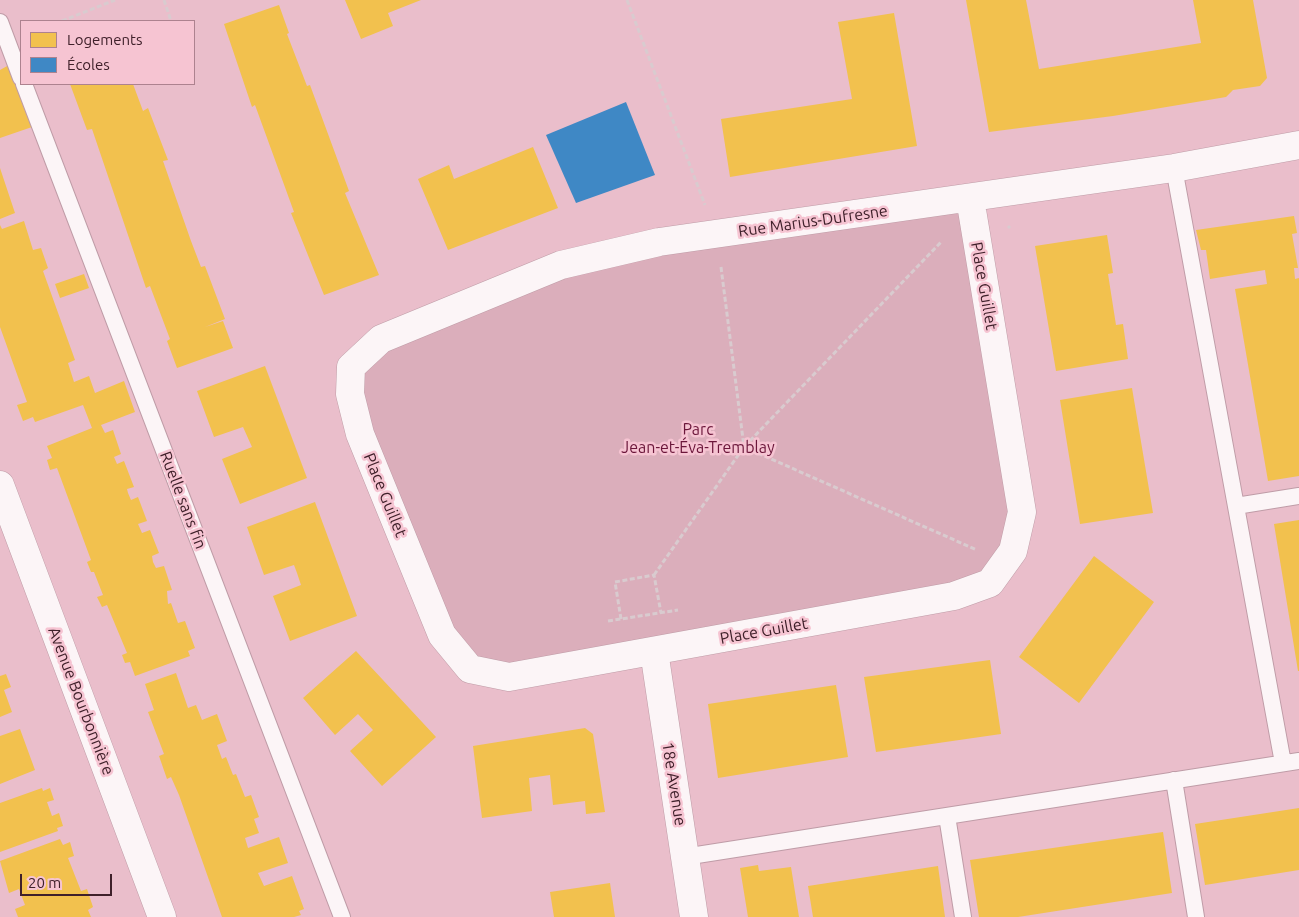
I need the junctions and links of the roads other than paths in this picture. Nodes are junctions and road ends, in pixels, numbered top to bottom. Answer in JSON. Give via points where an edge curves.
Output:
{"nodes":[{"id":1,"x":0,"y":22,"type":"edge"},
{"id":2,"x":20,"y":75,"type":"edge"},
{"id":3,"x":24,"y":85,"type":"edge"},
{"id":4,"x":1299,"y":145,"type":"edge"},
{"id":5,"x":1174,"y":168,"type":"junction"},
{"id":6,"x":970,"y":198,"type":"junction"},
{"id":7,"x":351,"y":367,"type":"joint"},
{"id":8,"x":0,"y":485,"type":"edge"},
{"id":9,"x":1299,"y":496,"type":"edge"},
{"id":10,"x":1236,"y":506,"type":"junction"},
{"id":11,"x":654,"y":651,"type":"junction"},
{"id":12,"x":1291,"y":762,"type":"edge"},
{"id":13,"x":1174,"y":780,"type":"junction"},
{"id":14,"x":946,"y":816,"type":"junction"},
{"id":15,"x":684,"y":857,"type":"junction"},
{"id":16,"x":162,"y":917,"type":"edge"},
{"id":17,"x":342,"y":917,"type":"edge"},
{"id":18,"x":694,"y":917,"type":"edge"},
{"id":19,"x":963,"y":917,"type":"edge"},
{"id":20,"x":1196,"y":917,"type":"edge"}],
"edges":[{"from":1,"to":2,"type":"lane"},
{"from":3,"to":17,"type":"lane","name":"Ruelle sans fin"},
{"from":4,"to":5,"type":"street","name":"Rue Marius-Dufresne"},
{"from":5,"to":6,"type":"street","name":"Rue Marius-Dufresne"},
{"from":5,"to":10,"type":"lane"},
{"from":6,"to":7,"type":"street","name":"Rue Marius-Dufresne","via":[[659,242],[562,265],[381,339]]},
{"from":6,"to":11,"type":"street","name":"Place Guillet","via":[[1022,512],[1013,550],[990,583],[954,596]]},
{"from":7,"to":11,"type":"street","name":"Place Guillet","via":[[350,394],[360,434],[442,635],[470,670],[509,677]]},
{"from":8,"to":16,"type":"street","name":"Avenue Bourbonnière"},
{"from":9,"to":10,"type":"lane"},
{"from":10,"to":12,"type":"lane"},
{"from":11,"to":15,"type":"street","name":"18e Avenue"},
{"from":12,"to":13,"type":"lane"},
{"from":13,"to":14,"type":"lane"},
{"from":13,"to":20,"type":"lane"},
{"from":14,"to":15,"type":"lane"},
{"from":14,"to":19,"type":"lane"},
{"from":15,"to":18,"type":"street","name":"18e Avenue"}]}
